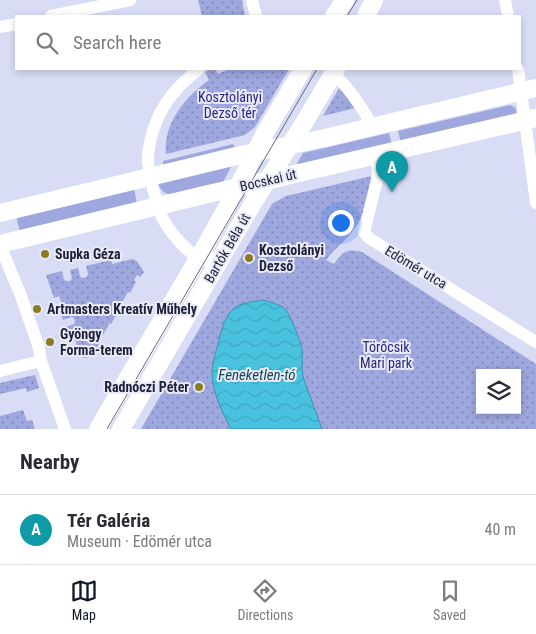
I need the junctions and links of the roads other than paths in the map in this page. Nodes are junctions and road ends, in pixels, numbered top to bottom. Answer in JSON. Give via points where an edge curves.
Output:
{"nodes":[{"id":1,"x":130,"y":0,"type":"edge"},
{"id":2,"x":252,"y":0,"type":"edge"},
{"id":3,"x":345,"y":0,"type":"edge"},
{"id":4,"x":374,"y":0,"type":"edge"},
{"id":5,"x":505,"y":0,"type":"edge"},
{"id":6,"x":56,"y":15,"type":"edge"},
{"id":7,"x":256,"y":15,"type":"edge"},
{"id":8,"x":335,"y":15,"type":"edge"},
{"id":9,"x":366,"y":15,"type":"edge"},
{"id":10,"x":508,"y":15,"type":"edge"},
{"id":11,"x":15,"y":24,"type":"edge"},
{"id":12,"x":0,"y":27,"type":"edge"},
{"id":13,"x":198,"y":70,"type":"edge"},
{"id":14,"x":302,"y":70,"type":"edge"},
{"id":15,"x":518,"y":70,"type":"edge"},
{"id":16,"x":335,"y":71,"type":"edge"},
{"id":17,"x":528,"y":90,"type":"edge"},
{"id":18,"x":531,"y":120,"type":"edge"},
{"id":19,"x":373,"y":127,"type":"junction"},
{"id":20,"x":290,"y":146,"type":"junction"},
{"id":21,"x":256,"y":152,"type":"junction"},
{"id":22,"x":377,"y":155,"type":"junction"},
{"id":23,"x":151,"y":177,"type":"junction"},
{"id":24,"x":267,"y":180,"type":"junction"},
{"id":25,"x":238,"y":187,"type":"junction"},
{"id":26,"x":536,"y":203,"type":"edge"},
{"id":27,"x":158,"y":206,"type":"junction"},
{"id":28,"x":0,"y":213,"type":"edge"},
{"id":29,"x":0,"y":245,"type":"edge"},
{"id":30,"x":223,"y":255,"type":"junction"},
{"id":31,"x":198,"y":258,"type":"junction"},
{"id":32,"x":536,"y":342,"type":"edge"},
{"id":33,"x":41,"y":361,"type":"junction"},
{"id":34,"x":0,"y":371,"type":"edge"},
{"id":35,"x":65,"y":429,"type":"edge"},
{"id":36,"x":98,"y":429,"type":"edge"},
{"id":37,"x":121,"y":429,"type":"edge"}],
"edges":[{"from":1,"to":6,"type":"street"},
{"from":2,"to":7,"type":"street"},
{"from":3,"to":8,"type":"main road"},
{"from":4,"to":9,"type":"main road"},
{"from":5,"to":10,"type":"street"},
{"from":11,"to":12,"type":"street"},
{"from":13,"to":23,"type":"street","via":[[174,91],[159,113],[148,155]]},
{"from":14,"to":21,"type":"main road","name":"Bartók Béla út"},
{"from":15,"to":17,"type":"street"},
{"from":16,"to":19,"type":"street"},
{"from":16,"to":20,"type":"main road","name":"Bartók Béla út"},
{"from":17,"to":18,"type":"street"},
{"from":17,"to":19,"type":"main road","name":"Bocskai út"},
{"from":18,"to":22,"type":"main road","name":"Bocskai út"},
{"from":18,"to":26,"type":"street"},
{"from":19,"to":20,"type":"main road","name":"Bocskai út"},
{"from":20,"to":21,"type":"main road","name":"Bocskai út"},
{"from":20,"to":24,"type":"main road","name":"Bartók Béla út"},
{"from":20,"to":25,"type":"main road"},
{"from":21,"to":23,"type":"main road","name":"Bocskai út"},
{"from":21,"to":25,"type":"main road","name":"Bartók Béla út"},
{"from":22,"to":24,"type":"main road","name":"Bocskai út"},
{"from":22,"to":32,"type":"street","name":"Edömér utca","via":[[377,180],[364,232],[370,239]]},
{"from":23,"to":27,"type":"street"},
{"from":23,"to":28,"type":"main road","name":"Bocskai út"},
{"from":24,"to":25,"type":"main road","name":"Bocskai út"},
{"from":24,"to":30,"type":"main road","name":"Bartók Béla út"},
{"from":25,"to":27,"type":"main road","name":"Bocskai út"},
{"from":25,"to":31,"type":"main road","name":"Bartók Béla út"},
{"from":27,"to":29,"type":"main road","name":"Bocskai út"},
{"from":27,"to":31,"type":"street","via":[[164,221],[190,253]]},
{"from":29,"to":33,"type":"street","via":[[21,296]]},
{"from":30,"to":31,"type":"street","via":[[212,260]]},
{"from":30,"to":37,"type":"main road","name":"Bartók Béla út"},
{"from":31,"to":36,"type":"main road","name":"Bartók Béla út"},
{"from":33,"to":34,"type":"street"},
{"from":33,"to":35,"type":"street"}]}
